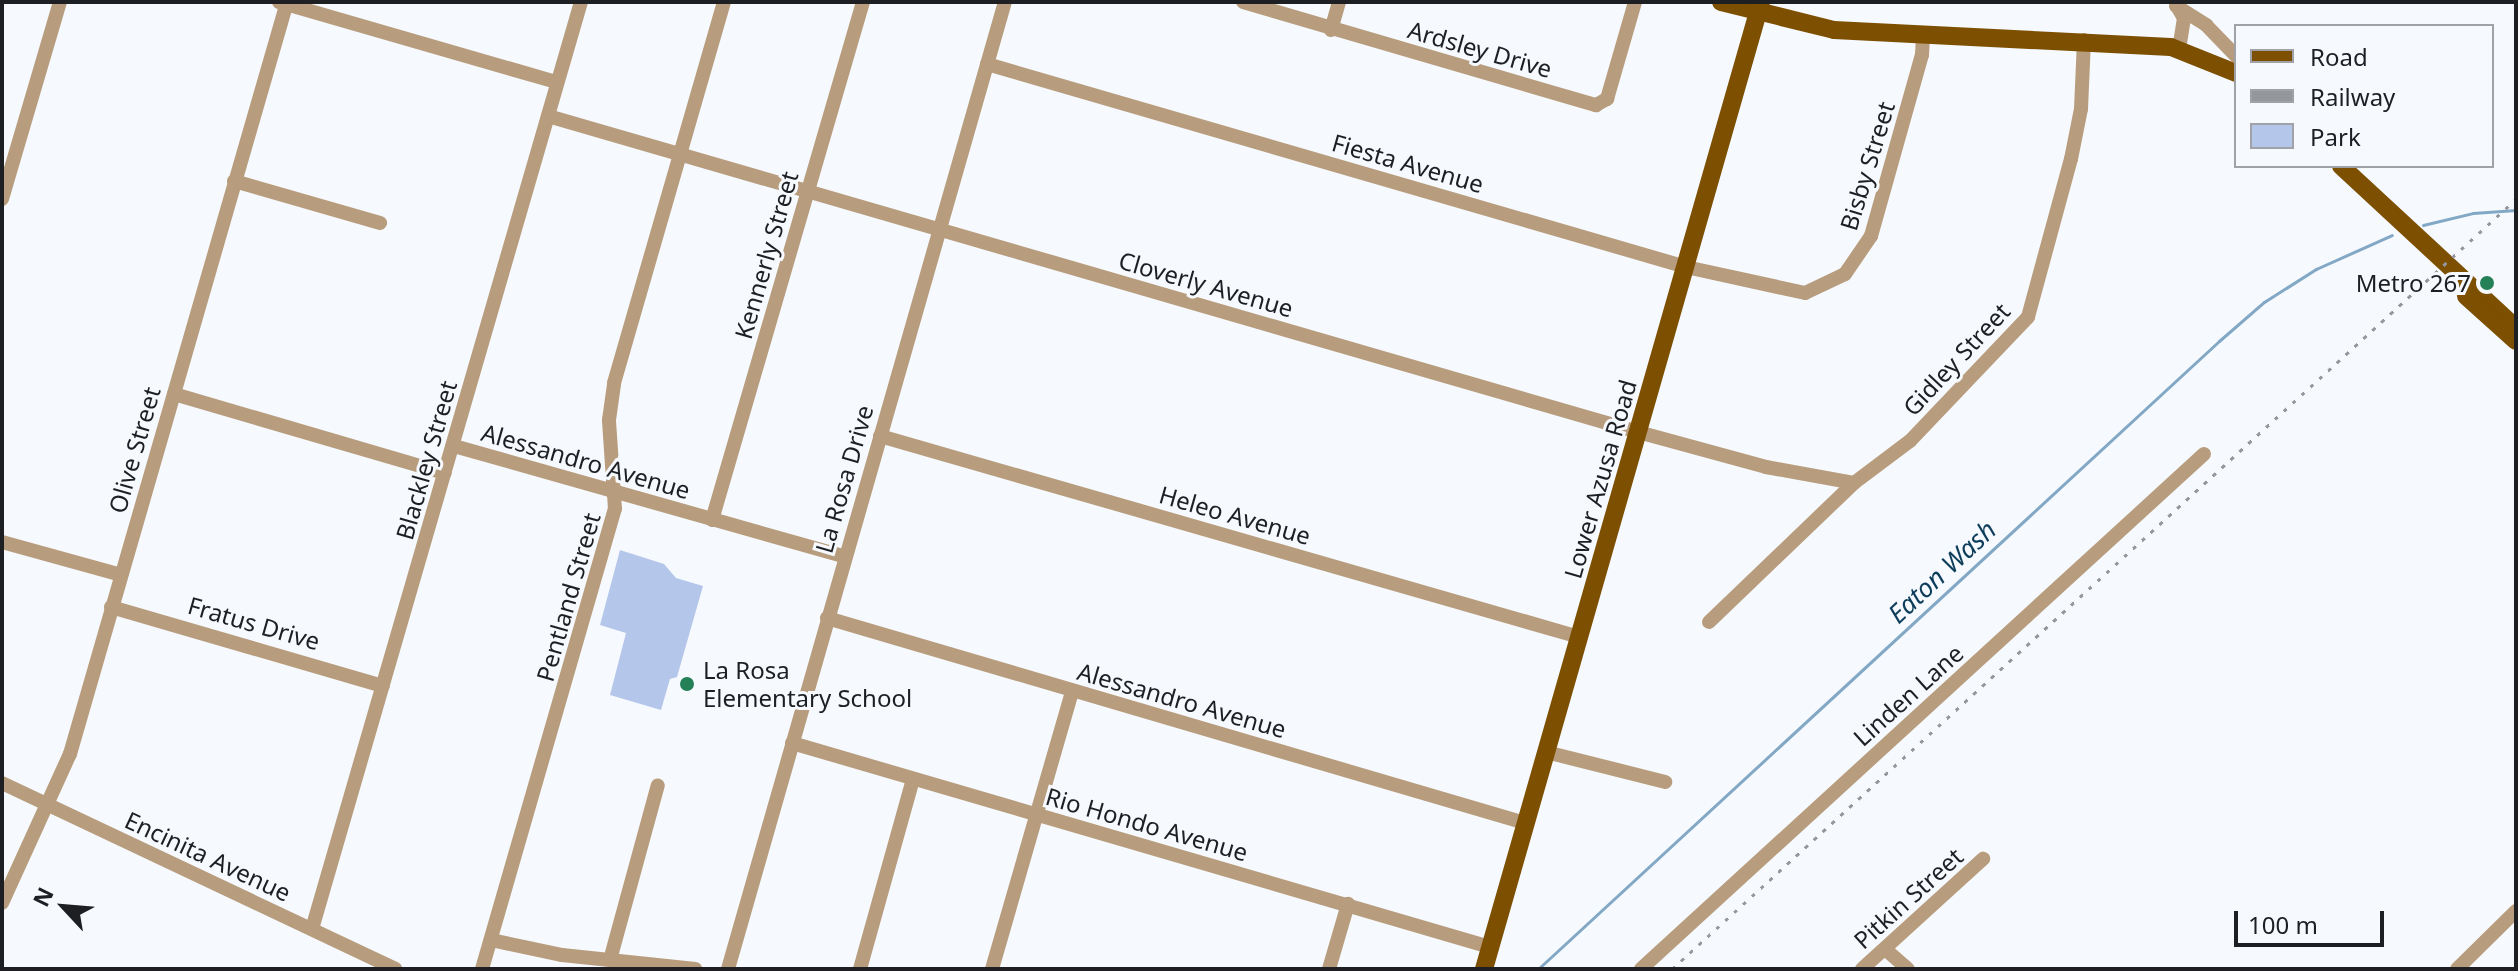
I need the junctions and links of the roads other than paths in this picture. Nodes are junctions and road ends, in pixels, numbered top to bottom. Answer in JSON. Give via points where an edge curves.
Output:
{"nodes":[{"id":1,"x":60,"y":2,"type":"edge"},
{"id":2,"x":581,"y":2,"type":"edge"},
{"id":3,"x":724,"y":2,"type":"edge"},
{"id":4,"x":863,"y":2,"type":"edge"},
{"id":5,"x":1005,"y":2,"type":"edge"},
{"id":6,"x":1243,"y":2,"type":"edge"},
{"id":7,"x":1339,"y":2,"type":"edge"},
{"id":8,"x":1635,"y":2,"type":"edge"},
{"id":9,"x":1721,"y":2,"type":"edge"},
{"id":10,"x":284,"y":3,"type":"edge"},
{"id":11,"x":2174,"y":4,"type":"edge"},
{"id":12,"x":1760,"y":8,"type":"edge"},
{"id":13,"x":1331,"y":30,"type":"junction"},
{"id":14,"x":1923,"y":34,"type":"junction"},
{"id":15,"x":2084,"y":40,"type":"junction"},
{"id":16,"x":2179,"y":49,"type":"junction"},
{"id":17,"x":2234,"y":54,"type":"edge"},
{"id":18,"x":987,"y":64,"type":"junction"},
{"id":19,"x":2234,"y":72,"type":"edge"},
{"id":20,"x":557,"y":82,"type":"junction"},
{"id":21,"x":548,"y":116,"type":"junction"},
{"id":22,"x":680,"y":154,"type":"junction"},
{"id":23,"x":2343,"y":168,"type":"edge"},
{"id":24,"x":234,"y":181,"type":"junction"},
{"id":25,"x":808,"y":191,"type":"junction"},
{"id":26,"x":2,"y":199,"type":"edge"},
{"id":27,"x":380,"y":223,"type":"dead end"},
{"id":28,"x":938,"y":228,"type":"junction"},
{"id":29,"x":2444,"y":265,"type":"junction"},
{"id":30,"x":1686,"y":267,"type":"junction"},
{"id":31,"x":1819,"y":289,"type":"joint"},
{"id":32,"x":2516,"y":328,"type":"edge"},
{"id":33,"x":2516,"y":341,"type":"edge"},
{"id":34,"x":174,"y":394,"type":"junction"},
{"id":35,"x":1638,"y":432,"type":"junction"},
{"id":36,"x":880,"y":436,"type":"junction"},
{"id":37,"x":454,"y":446,"type":"junction"},
{"id":38,"x":2204,"y":454,"type":"dead end"},
{"id":39,"x":445,"y":473,"type":"junction"},
{"id":40,"x":1854,"y":483,"type":"junction"},
{"id":41,"x":616,"y":492,"type":"junction"},
{"id":42,"x":712,"y":520,"type":"junction"},
{"id":43,"x":2,"y":542,"type":"edge"},
{"id":44,"x":845,"y":557,"type":"junction"},
{"id":45,"x":121,"y":575,"type":"junction"},
{"id":46,"x":111,"y":607,"type":"junction"},
{"id":47,"x":827,"y":618,"type":"junction"},
{"id":48,"x":1709,"y":622,"type":"dead end"},
{"id":49,"x":1579,"y":637,"type":"junction"},
{"id":50,"x":383,"y":686,"type":"junction"},
{"id":51,"x":1072,"y":691,"type":"junction"},
{"id":52,"x":792,"y":743,"type":"junction"},
{"id":53,"x":1546,"y":752,"type":"junction"},
{"id":54,"x":913,"y":779,"type":"junction"},
{"id":55,"x":1665,"y":782,"type":"dead end"},
{"id":56,"x":2,"y":783,"type":"edge"},
{"id":57,"x":658,"y":785,"type":"dead end"},
{"id":58,"x":49,"y":806,"type":"junction"},
{"id":59,"x":1036,"y":815,"type":"junction"},
{"id":60,"x":1525,"y":823,"type":"junction"},
{"id":61,"x":1983,"y":859,"type":"dead end"},
{"id":62,"x":2,"y":903,"type":"edge"},
{"id":63,"x":1348,"y":904,"type":"junction"},
{"id":64,"x":2516,"y":911,"type":"edge"},
{"id":65,"x":312,"y":929,"type":"junction"},
{"id":66,"x":491,"y":940,"type":"junction"},
{"id":67,"x":1490,"y":947,"type":"junction"},
{"id":68,"x":1885,"y":949,"type":"junction"},
{"id":69,"x":610,"y":960,"type":"junction"},
{"id":70,"x":395,"y":969,"type":"edge"},
{"id":71,"x":482,"y":969,"type":"edge"},
{"id":72,"x":695,"y":969,"type":"edge"},
{"id":73,"x":728,"y":969,"type":"edge"},
{"id":74,"x":860,"y":969,"type":"edge"},
{"id":75,"x":992,"y":969,"type":"edge"},
{"id":76,"x":1329,"y":969,"type":"edge"},
{"id":77,"x":1484,"y":969,"type":"edge"},
{"id":78,"x":1641,"y":969,"type":"edge"},
{"id":79,"x":1862,"y":969,"type":"edge"},
{"id":80,"x":1908,"y":969,"type":"edge"},
{"id":81,"x":2457,"y":969,"type":"edge"}],
"edges":[{"from":1,"to":26,"type":"street"},
{"from":2,"to":20,"type":"street","name":"Blackley Street"},
{"from":3,"to":22,"type":"street","name":"Pentland Street"},
{"from":4,"to":25,"type":"street","name":"Kennerly Street"},
{"from":5,"to":18,"type":"street","name":"La Rosa Drive"},
{"from":6,"to":13,"type":"street","name":"Ardsley Drive"},
{"from":7,"to":13,"type":"street"},
{"from":8,"to":13,"type":"street","name":"Ardsley Drive","via":[[1607,99],[1596,105]]},
{"from":9,"to":12,"type":"main road"},
{"from":10,"to":20,"type":"street"},
{"from":10,"to":24,"type":"street","name":"Olive Street"},
{"from":11,"to":16,"type":"street","via":[[2184,18]]},
{"from":11,"to":17,"type":"street","via":[[2206,25]]},
{"from":12,"to":14,"type":"main road","via":[[1816,28]]},
{"from":12,"to":30,"type":"main road","name":"Lower Azusa Road"},
{"from":14,"to":15,"type":"main road"},
{"from":14,"to":31,"type":"street","name":"Bisby Street","via":[[1922,55],[1871,236],[1845,274]]},
{"from":15,"to":16,"type":"main road"},
{"from":15,"to":40,"type":"street","name":"Gidley Street","via":[[2076,134],[2028,317],[1910,441]]},
{"from":16,"to":19,"type":"main road"},
{"from":18,"to":28,"type":"street","name":"La Rosa Drive"},
{"from":18,"to":30,"type":"street","name":"Fiesta Avenue"},
{"from":20,"to":21,"type":"street","name":"Blackley Street"},
{"from":21,"to":22,"type":"street","name":"Cloverly Avenue"},
{"from":21,"to":37,"type":"street","name":"Blackley Street"},
{"from":22,"to":25,"type":"street","name":"Cloverly Avenue"},
{"from":22,"to":41,"type":"street","name":"Pentland Street","via":[[614,383],[609,420]]},
{"from":23,"to":29,"type":"main road"},
{"from":24,"to":27,"type":"street"},
{"from":24,"to":34,"type":"street","name":"Olive Street"},
{"from":25,"to":28,"type":"street","name":"Cloverly Avenue"},
{"from":25,"to":42,"type":"street","name":"Kennerly Street"},
{"from":28,"to":35,"type":"street","name":"Cloverly Avenue"},
{"from":28,"to":36,"type":"street","name":"La Rosa Drive"},
{"from":29,"to":32,"type":"main road"},
{"from":29,"to":33,"type":"main road","via":[[2448,278]]},
{"from":30,"to":31,"type":"street","name":"Fiesta Avenue","via":[[1780,291]]},
{"from":30,"to":35,"type":"main road","name":"Lower Azusa Road"},
{"from":34,"to":39,"type":"street"},
{"from":34,"to":45,"type":"street","name":"Olive Street"},
{"from":35,"to":40,"type":"street","name":"Cloverly Avenue","via":[[1766,467]]},
{"from":35,"to":49,"type":"main road","name":"Lower Azusa Road"},
{"from":36,"to":44,"type":"street","name":"La Rosa Drive"},
{"from":36,"to":49,"type":"street","name":"Heleo Avenue"},
{"from":37,"to":39,"type":"street","name":"Blackley Street"},
{"from":37,"to":41,"type":"street","name":"Alessandro Avenue"},
{"from":38,"to":78,"type":"street","name":"Linden Lane"},
{"from":39,"to":50,"type":"street","name":"Blackley Street"},
{"from":40,"to":48,"type":"street","name":"Gidley Street"},
{"from":41,"to":42,"type":"street","name":"Alessandro Avenue"},
{"from":41,"to":66,"type":"street","name":"Pentland Street","via":[[595,585]]},
{"from":42,"to":44,"type":"street","name":"Alessandro Avenue"},
{"from":43,"to":45,"type":"street"},
{"from":44,"to":47,"type":"street","name":"La Rosa Drive"},
{"from":45,"to":46,"type":"street","name":"Olive Street"},
{"from":46,"to":50,"type":"street","name":"Fratus Drive"},
{"from":46,"to":58,"type":"street","name":"Olive Street","via":[[70,754]]},
{"from":47,"to":51,"type":"street","name":"Alessandro Avenue"},
{"from":47,"to":52,"type":"street","name":"La Rosa Drive"},
{"from":49,"to":53,"type":"main road","name":"Lower Azusa Road"},
{"from":50,"to":65,"type":"street","name":"Blackley Street"},
{"from":51,"to":59,"type":"street"},
{"from":51,"to":60,"type":"street","name":"Alessandro Avenue"},
{"from":52,"to":54,"type":"street","name":"Rio Hondo Avenue"},
{"from":52,"to":73,"type":"street","name":"La Rosa Drive"},
{"from":53,"to":55,"type":"street"},
{"from":53,"to":60,"type":"main road","name":"Lower Azusa Road"},
{"from":54,"to":59,"type":"street","name":"Rio Hondo Avenue"},
{"from":54,"to":74,"type":"street"},
{"from":56,"to":58,"type":"street","name":"Encinita Avenue"},
{"from":57,"to":69,"type":"street"},
{"from":58,"to":62,"type":"street","name":"Olive Street"},
{"from":58,"to":65,"type":"street","name":"Encinita Avenue"},
{"from":59,"to":63,"type":"street","name":"Rio Hondo Avenue"},
{"from":59,"to":75,"type":"street"},
{"from":60,"to":67,"type":"main road","name":"Lower Azusa Road"},
{"from":61,"to":68,"type":"street","name":"Pitkin Street"},
{"from":63,"to":67,"type":"street","name":"Rio Hondo Avenue"},
{"from":63,"to":76,"type":"street"},
{"from":64,"to":81,"type":"street"},
{"from":65,"to":70,"type":"street","name":"Encinita Avenue"},
{"from":66,"to":69,"type":"street"},
{"from":66,"to":71,"type":"street","name":"Pentland Street"},
{"from":67,"to":77,"type":"main road","name":"Lower Azusa Road"},
{"from":68,"to":79,"type":"street","name":"Pitkin Street"},
{"from":68,"to":80,"type":"street"},
{"from":69,"to":72,"type":"street"}]}
